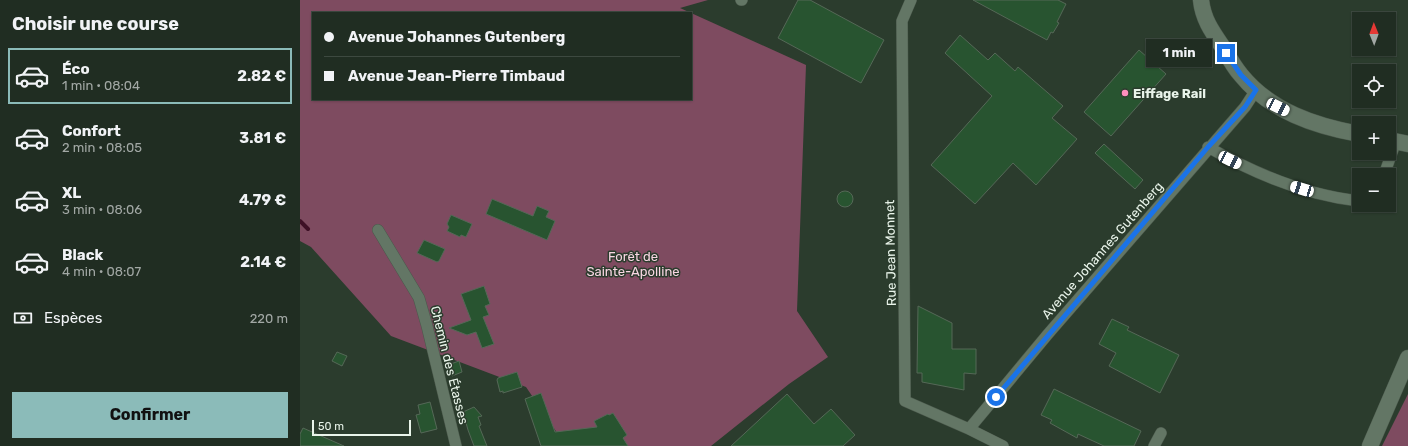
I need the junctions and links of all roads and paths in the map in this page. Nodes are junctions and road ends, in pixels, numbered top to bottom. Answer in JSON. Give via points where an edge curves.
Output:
{"nodes":[{"id":1,"x":911,"y":0,"type":"edge"},
{"id":2,"x":1201,"y":0,"type":"edge"},
{"id":3,"x":1256,"y":90,"type":"junction"},
{"id":4,"x":1352,"y":133,"type":"edge"},
{"id":5,"x":1398,"y":142,"type":"edge"},
{"id":6,"x":1208,"y":147,"type":"junction"},
{"id":7,"x":1387,"y":168,"type":"edge"},
{"id":8,"x":1352,"y":200,"type":"edge"},
{"id":9,"x":378,"y":230,"type":"dead end"},
{"id":10,"x":1408,"y":358,"type":"edge"},
{"id":11,"x":970,"y":429,"type":"junction"},
{"id":12,"x":1161,"y":433,"type":"dead end"},
{"id":13,"x":456,"y":446,"type":"edge"},
{"id":14,"x":1003,"y":446,"type":"edge"},
{"id":15,"x":1154,"y":446,"type":"edge"},
{"id":16,"x":1370,"y":446,"type":"edge"}],
"edges":[{"from":1,"to":11,"type":"street","name":"Rue Jean Monnet","via":[[902,21],[905,401]]},
{"from":2,"to":3,"type":"street","via":[[1205,21],[1241,75]]},
{"from":3,"to":4,"type":"street","via":[[1278,107],[1304,119],[1330,129]]},
{"from":3,"to":6,"type":"street","name":"Avenue Johannes Gutenberg","via":[[1245,107]]},
{"from":5,"to":7,"type":"street"},
{"from":6,"to":8,"type":"street","via":[[1254,171],[1288,184],[1331,198]]},
{"from":6,"to":11,"type":"street","name":"Avenue Johannes Gutenberg"},
{"from":9,"to":13,"type":"street","name":"Chemin des Étasses","via":[[418,298],[428,326]]},
{"from":10,"to":16,"type":"street"},
{"from":11,"to":14,"type":"street","name":"Rue Jean Monnet"},
{"from":12,"to":15,"type":"street"}]}
